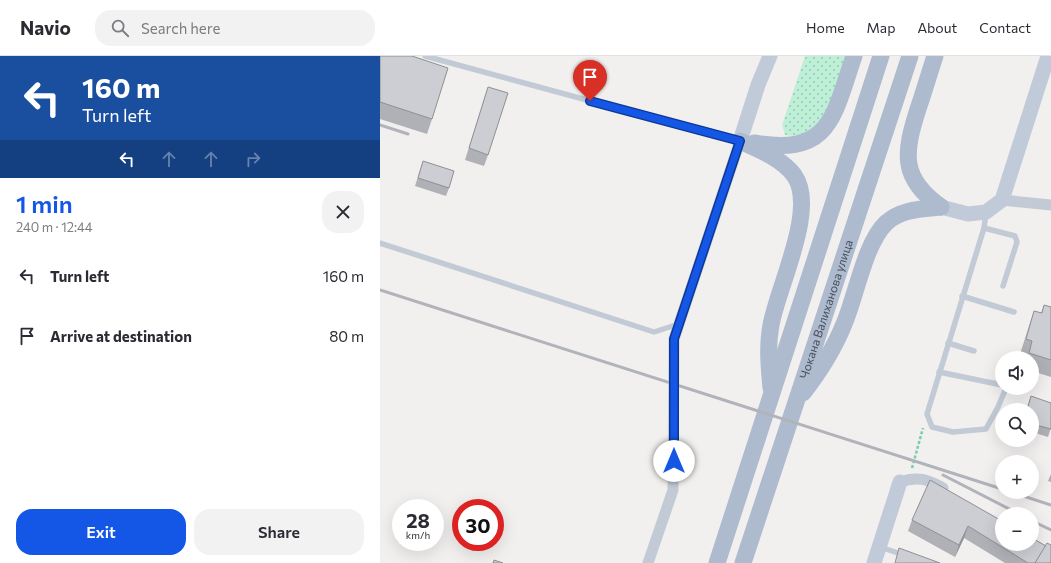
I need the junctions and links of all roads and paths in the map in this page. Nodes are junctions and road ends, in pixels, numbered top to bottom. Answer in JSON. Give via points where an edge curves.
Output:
{"nodes":[{"id":1,"x":425,"y":56,"type":"edge"},
{"id":2,"x":770,"y":56,"type":"edge"},
{"id":3,"x":854,"y":56,"type":"edge"},
{"id":4,"x":881,"y":56,"type":"edge"},
{"id":5,"x":910,"y":56,"type":"edge"},
{"id":6,"x":935,"y":56,"type":"edge"},
{"id":7,"x":1048,"y":56,"type":"edge"},
{"id":8,"x":740,"y":141,"type":"junction"},
{"id":9,"x":1002,"y":200,"type":"junction"},
{"id":10,"x":1051,"y":205,"type":"edge"},
{"id":11,"x":941,"y":207,"type":"junction"},
{"id":12,"x":986,"y":212,"type":"junction"},
{"id":13,"x":984,"y":228,"type":"junction"},
{"id":14,"x":380,"y":243,"type":"edge"},
{"id":15,"x":1003,"y":286,"type":"dead end"},
{"id":16,"x":962,"y":296,"type":"junction"},
{"id":17,"x":1014,"y":312,"type":"dead end"},
{"id":18,"x":679,"y":324,"type":"junction"},
{"id":19,"x":948,"y":344,"type":"junction"},
{"id":20,"x":974,"y":351,"type":"dead end"},
{"id":21,"x":939,"y":372,"type":"junction"},
{"id":22,"x":995,"y":384,"type":"edge"},
{"id":23,"x":1003,"y":395,"type":"edge"},
{"id":24,"x":772,"y":396,"type":"junction"},
{"id":25,"x":795,"y":404,"type":"junction"},
{"id":26,"x":926,"y":414,"type":"junction"},
{"id":27,"x":904,"y":480,"type":"junction"},
{"id":28,"x":952,"y":493,"type":"edge"},
{"id":29,"x":880,"y":547,"type":"junction"},
{"id":30,"x":912,"y":558,"type":"edge"},
{"id":31,"x":648,"y":563,"type":"edge"},
{"id":32,"x":717,"y":563,"type":"edge"},
{"id":33,"x":743,"y":563,"type":"edge"},
{"id":34,"x":874,"y":563,"type":"edge"}],
"edges":[{"from":1,"to":8,"type":"lane"},
{"from":2,"to":8,"type":"street"},
{"from":3,"to":8,"type":"main road","via":[[832,119],[818,135],[803,144],[786,146]]},
{"from":4,"to":24,"type":"main road","name":"Чокана Валиханова улица"},
{"from":5,"to":25,"type":"main road","name":"Чокана Валиханова улица"},
{"from":6,"to":11,"type":"main road","via":[[907,154],[910,171],[917,185],[926,197]]},
{"from":7,"to":9,"type":"street"},
{"from":8,"to":18,"type":"street"},
{"from":8,"to":24,"type":"main road","via":[[780,161],[794,175],[801,190],[802,211],[798,232],[777,297],[771,325],[768,354]]},
{"from":9,"to":10,"type":"street"},
{"from":9,"to":12,"type":"street"},
{"from":11,"to":12,"type":"street","via":[[968,214]]},
{"from":11,"to":25,"type":"main road","via":[[909,210],[886,222],[878,231],[833,349]]},
{"from":12,"to":13,"type":"lane"},
{"from":13,"to":15,"type":"lane","via":[[1015,236],[1017,242]]},
{"from":13,"to":16,"type":"lane"},
{"from":14,"to":18,"type":"lane","via":[[654,332]]},
{"from":16,"to":17,"type":"lane"},
{"from":16,"to":19,"type":"lane"},
{"from":18,"to":31,"type":"street","via":[[674,339],[673,490]]},
{"from":19,"to":20,"type":"lane"},
{"from":19,"to":21,"type":"lane"},
{"from":21,"to":22,"type":"lane"},
{"from":21,"to":26,"type":"lane"},
{"from":23,"to":26,"type":"lane","via":[[986,429],[953,432],[932,427]]},
{"from":24,"to":32,"type":"main road","name":"Чокана Валиханова улица"},
{"from":25,"to":33,"type":"main road","name":"Чокана Валиханова улица"},
{"from":26,"to":27,"type":"path"},
{"from":27,"to":28,"type":"street","via":[[913,478],[933,482]]},
{"from":27,"to":29,"type":"street"},
{"from":29,"to":30,"type":"lane"},
{"from":29,"to":34,"type":"street"}]}
